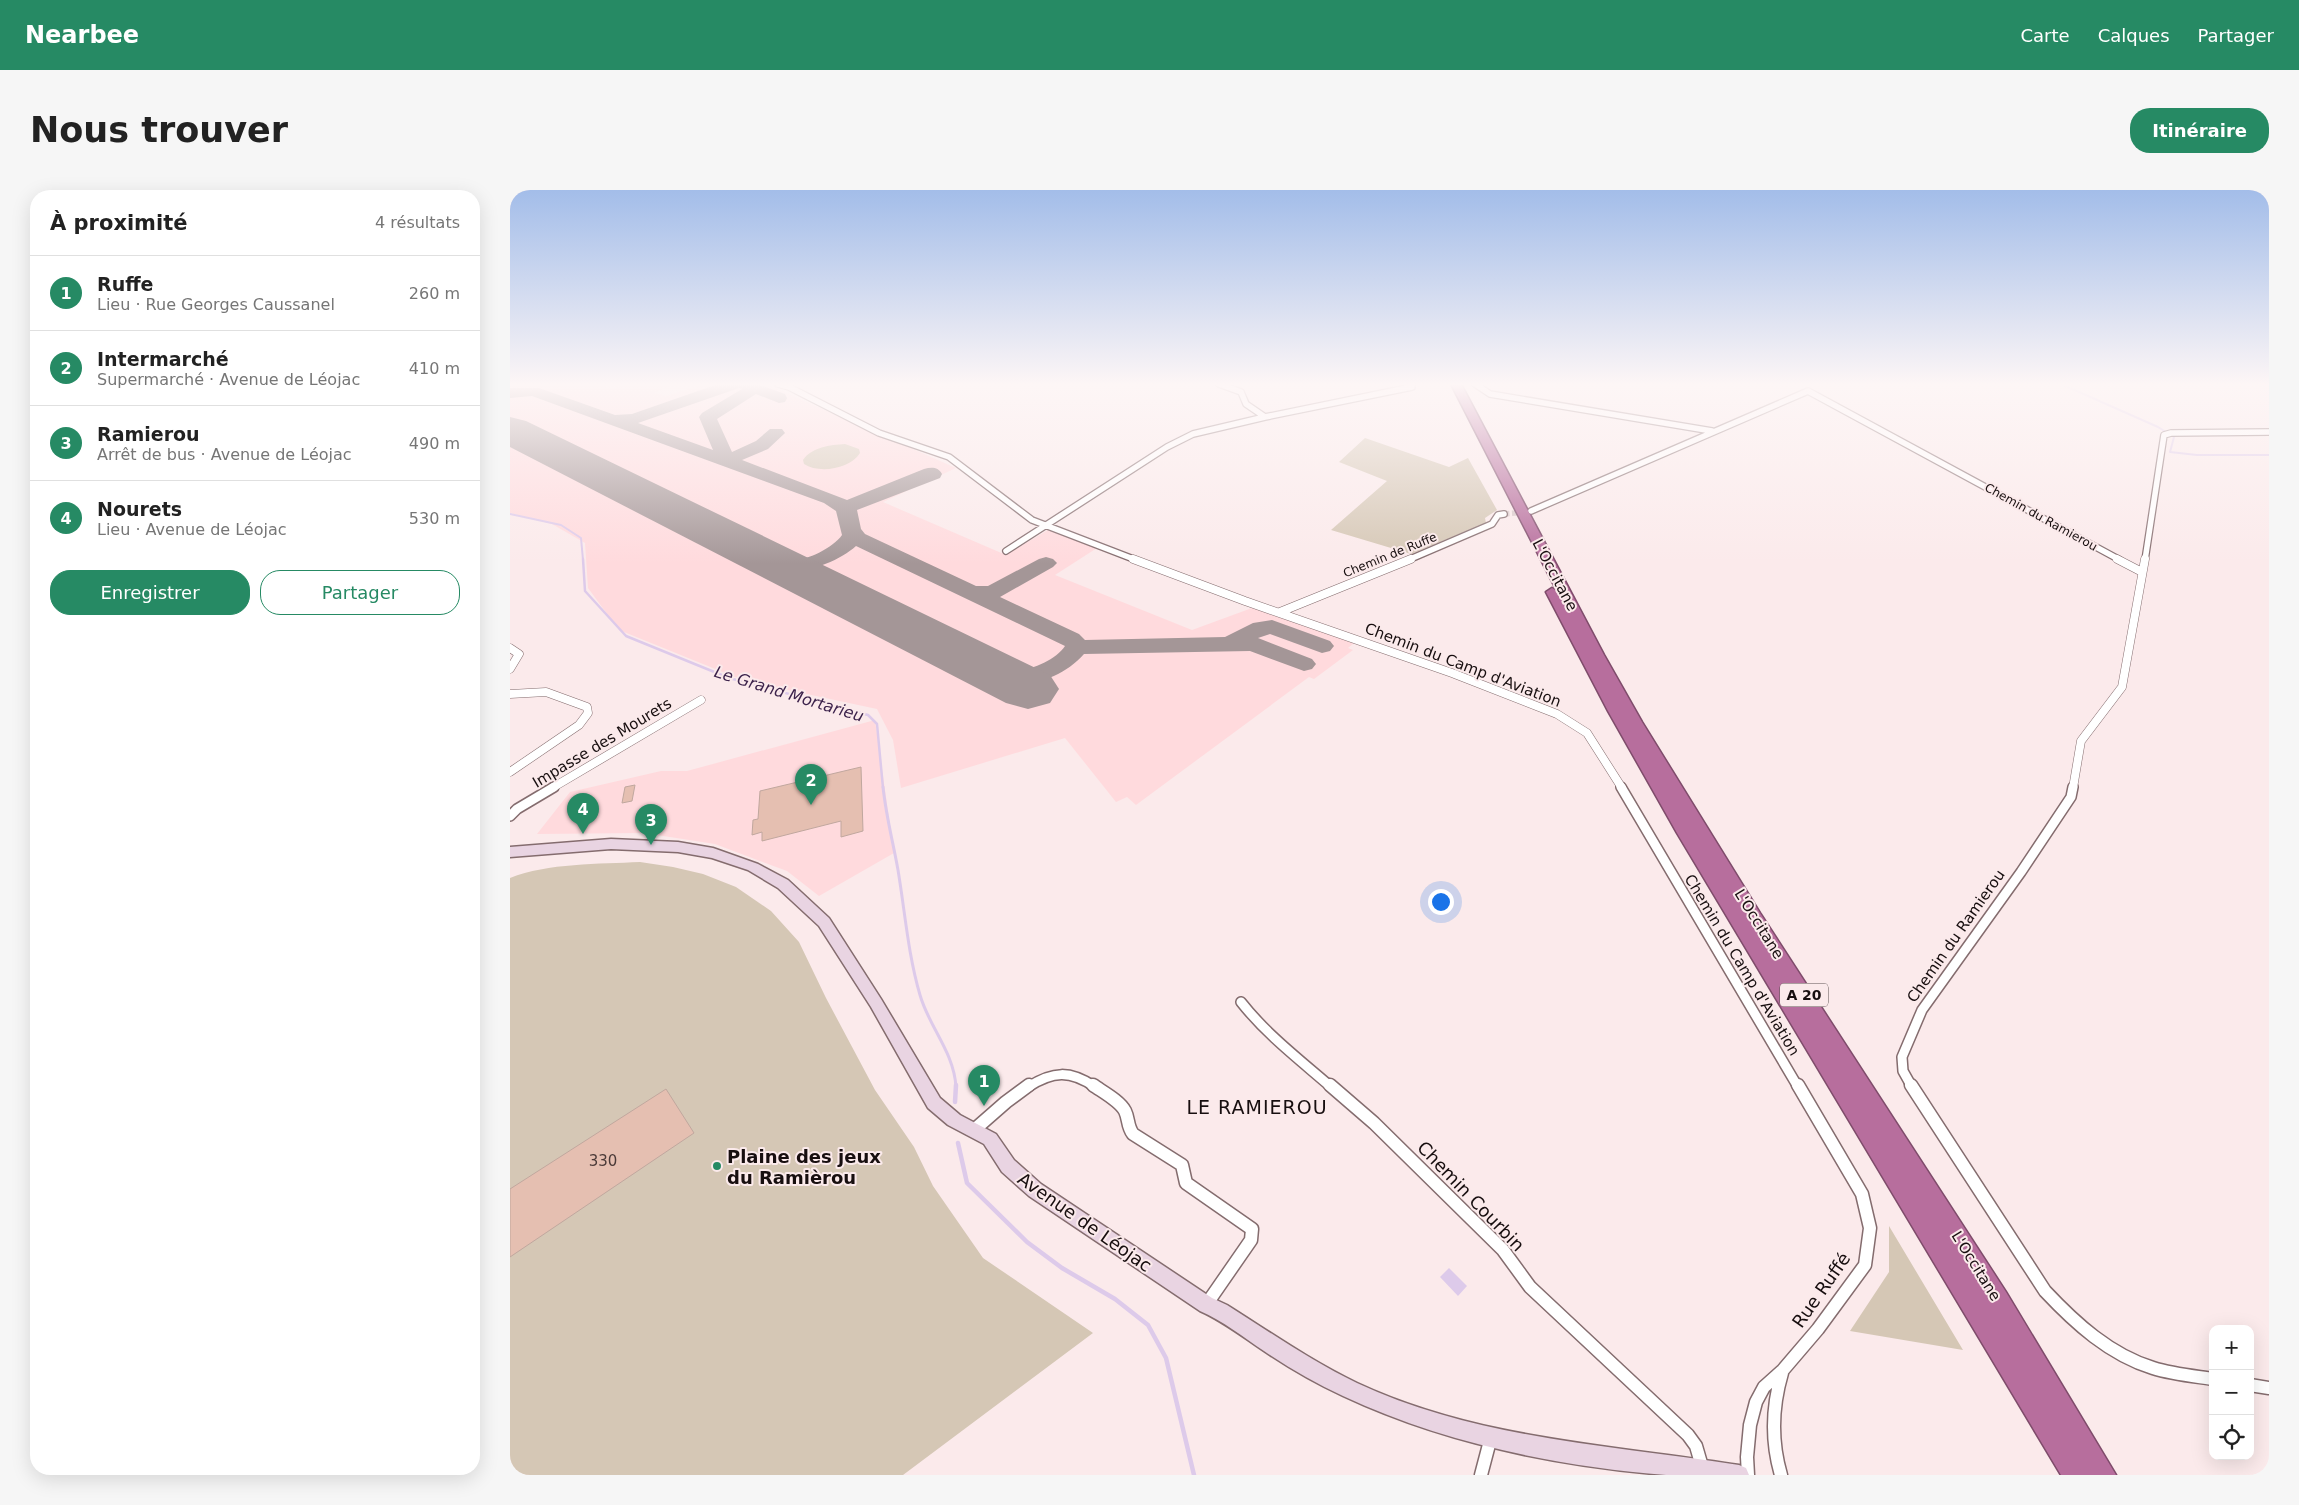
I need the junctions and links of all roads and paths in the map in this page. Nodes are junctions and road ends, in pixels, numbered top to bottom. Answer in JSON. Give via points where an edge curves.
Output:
{"nodes":[{"id":1,"x":913,"y":444,"type":"edge"},
{"id":2,"x":1173,"y":444,"type":"edge"},
{"id":3,"x":1477,"y":444,"type":"edge"},
{"id":4,"x":1487,"y":444,"type":"edge"},
{"id":5,"x":1685,"y":444,"type":"edge"},
{"id":6,"x":1907,"y":444,"type":"edge"},
{"id":7,"x":2163,"y":444,"type":"edge"},
{"id":8,"x":1531,"y":512,"type":"tunnel mouth"},
{"id":9,"x":1504,"y":514,"type":"tunnel mouth"},
{"id":10,"x":1046,"y":526,"type":"junction"},
{"id":11,"x":1006,"y":551,"type":"dead end"},
{"id":12,"x":2142,"y":572,"type":"junction"},
{"id":13,"x":1280,"y":612,"type":"junction"},
{"id":14,"x":510,"y":648,"type":"edge"},
{"id":15,"x":510,"y":669,"type":"edge"},
{"id":16,"x":510,"y":694,"type":"edge"},
{"id":17,"x":701,"y":700,"type":"dead end"},
{"id":18,"x":510,"y":772,"type":"edge"},
{"id":19,"x":514,"y":806,"type":"edge"},
{"id":20,"x":510,"y":816,"type":"edge"},
{"id":21,"x":510,"y":852,"type":"edge"},
{"id":22,"x":1241,"y":1002,"type":"dead end"},
{"id":23,"x":974,"y":1130,"type":"junction"},
{"id":24,"x":1862,"y":1194,"type":"joint"},
{"id":25,"x":1206,"y":1305,"type":"junction"},
{"id":26,"x":1783,"y":1370,"type":"junction"},
{"id":27,"x":2209,"y":1378,"type":"edge"},
{"id":28,"x":2254,"y":1386,"type":"edge"},
{"id":29,"x":2269,"y":1388,"type":"edge"},
{"id":30,"x":1491,"y":1437,"type":"junction"},
{"id":31,"x":1703,"y":1470,"type":"junction"},
{"id":32,"x":1481,"y":1475,"type":"edge"},
{"id":33,"x":1739,"y":1475,"type":"edge"},
{"id":34,"x":1748,"y":1475,"type":"edge"},
{"id":35,"x":1781,"y":1475,"type":"edge"},
{"id":36,"x":2076,"y":1475,"type":"edge"},
{"id":37,"x":2103,"y":1475,"type":"edge"}],
"edges":[{"from":1,"to":10,"type":"street","name":"Chemin du Camp d'Aviation","via":[[949,457],[1032,520]]},
{"from":2,"to":10,"type":"street"},
{"from":3,"to":36,"type":"highway","name":"L'Occitane","number":"A 20","via":[[1584,656],[1656,783],[1976,1305]]},
{"from":4,"to":37,"type":"highway","name":"L'Occitane","number":"A 20","via":[[1597,655],[1660,764],[1754,918],[1998,1300]]},
{"from":5,"to":8,"type":"street"},
{"from":6,"to":12,"type":"street","name":"Chemin du Ramierou"},
{"from":7,"to":12,"type":"street","name":"Chemin du Ramierou"},
{"from":9,"to":13,"type":"street","name":"Chemin de Ruffe","via":[[1471,534]]},
{"from":10,"to":11,"type":"street"},
{"from":10,"to":13,"type":"street","name":"Chemin du Camp d'Aviation"},
{"from":12,"to":27,"type":"street","name":"Chemin du Ramierou","via":[[2122,687],[2081,741],[2070,797],[2021,872],[1922,1010],[1902,1057],[1904,1071],[1916,1094],[2045,1291],[2070,1318],[2106,1345],[2138,1363]]},
{"from":13,"to":24,"type":"street","name":"Chemin du Camp d'Aviation","via":[[1557,714],[1587,733]]},
{"from":14,"to":15,"type":"street","via":[[518,654]]},
{"from":16,"to":18,"type":"street","via":[[546,692],[587,707],[589,712],[586,719]]},
{"from":17,"to":19,"type":"street","name":"Impasse des Mourets"},
{"from":19,"to":20,"type":"street","name":"Impasse des Mourets"},
{"from":21,"to":23,"type":"main road","name":"Avenue de Léojac","via":[[611,844],[678,847],[713,853],[773,877],[795,893],[824,922],[934,1103],[954,1120]]},
{"from":22,"to":31,"type":"street","name":"Chemin Courbin","via":[[1273,1037],[1374,1123],[1503,1250],[1530,1287],[1688,1435],[1696,1446]]},
{"from":23,"to":25,"type":"main road","name":"Avenue de Léojac","via":[[990,1139],[1022,1180]]},
{"from":23,"to":25,"type":"street","via":[[1021,1090],[1036,1081],[1063,1074],[1072,1074],[1119,1104],[1133,1134],[1182,1165],[1186,1183],[1252,1229],[1252,1240]]},
{"from":24,"to":26,"type":"street","name":"Rue Ruffé","via":[[1870,1228],[1865,1265]]},
{"from":25,"to":30,"type":"main road","name":"Avenue de Léojac","via":[[1221,1311],[1308,1368],[1337,1382],[1420,1416]]},
{"from":26,"to":34,"type":"street","name":"Rue Ruffé","via":[[1764,1387],[1756,1402],[1750,1425]]},
{"from":26,"to":35,"type":"street","name":"Rue Ruffé","via":[[1773,1412],[1776,1460]]},
{"from":28,"to":29,"type":"street"},
{"from":30,"to":31,"type":"main road","name":"Avenue de Léojac","via":[[1579,1454]]},
{"from":30,"to":32,"type":"street"},
{"from":31,"to":33,"type":"main road","name":"Avenue de Léojac"}]}
